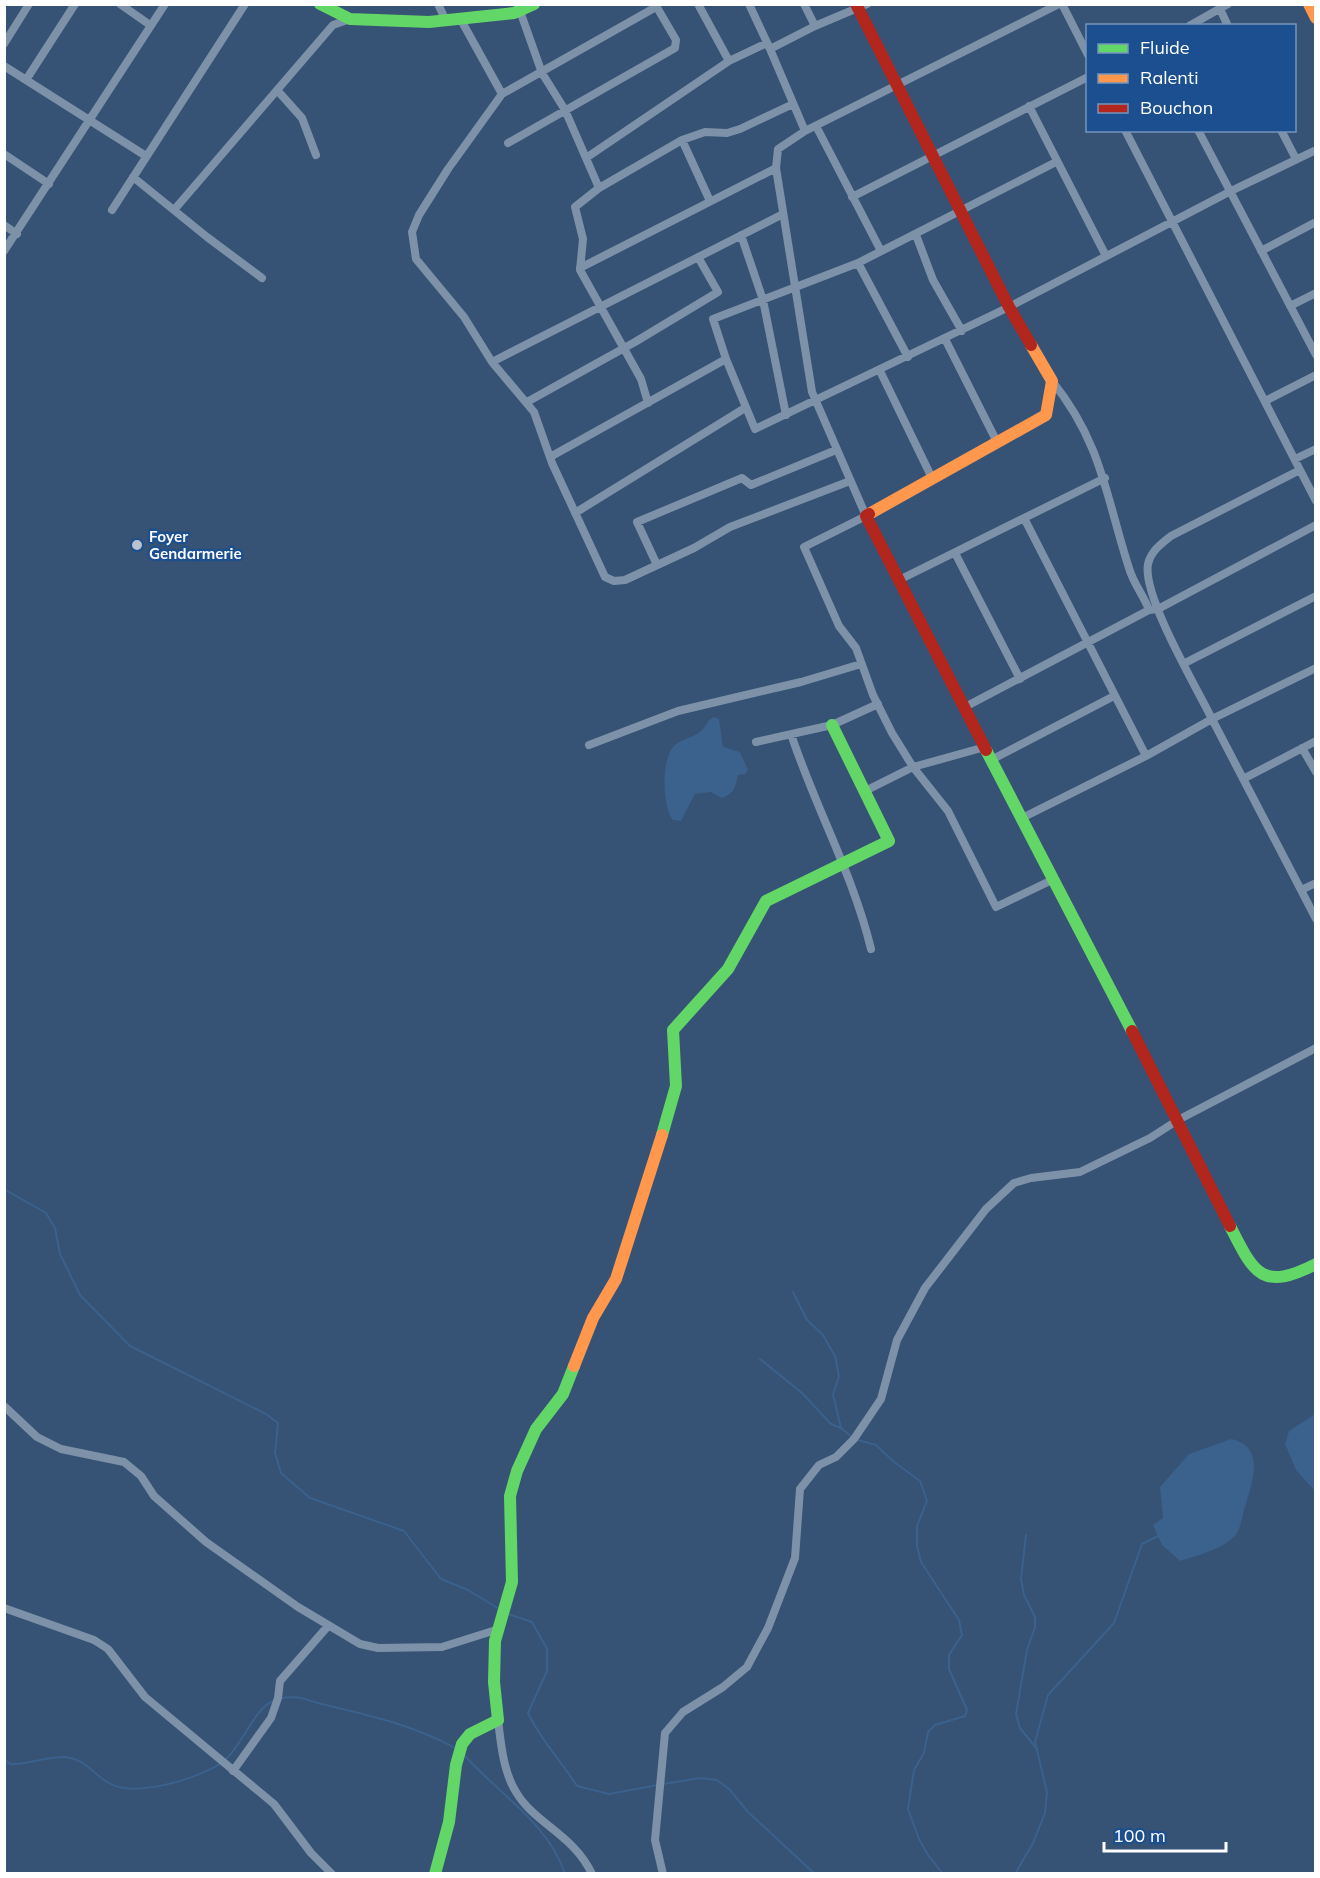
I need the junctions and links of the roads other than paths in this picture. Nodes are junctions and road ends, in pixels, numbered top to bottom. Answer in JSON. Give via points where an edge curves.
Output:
{"nodes":[{"id":1,"x":29,"y":4,"type":"edge"},
{"id":2,"x":75,"y":4,"type":"edge"},
{"id":3,"x":120,"y":4,"type":"edge"},
{"id":4,"x":165,"y":4,"type":"edge"},
{"id":5,"x":245,"y":4,"type":"edge"},
{"id":6,"x":320,"y":4,"type":"edge"},
{"id":7,"x":438,"y":4,"type":"edge"},
{"id":8,"x":534,"y":4,"type":"edge"},
{"id":9,"x":698,"y":4,"type":"edge"},
{"id":10,"x":748,"y":4,"type":"edge"},
{"id":11,"x":804,"y":4,"type":"edge"},
{"id":12,"x":1060,"y":4,"type":"edge"},
{"id":13,"x":1309,"y":4,"type":"edge"},
{"id":14,"x":656,"y":6,"type":"edge"},
{"id":15,"x":861,"y":6,"type":"edge"},
{"id":16,"x":1224,"y":7,"type":"edge"},
{"id":17,"x":520,"y":11,"type":"junction"},
{"id":18,"x":1316,"y":18,"type":"edge"},
{"id":19,"x":350,"y":19,"type":"junction"},
{"id":20,"x":461,"y":20,"type":"junction"},
{"id":21,"x":446,"y":21,"type":"junction"},
{"id":22,"x":1193,"y":24,"type":"edge"},
{"id":23,"x":1228,"y":24,"type":"edge"},
{"id":24,"x":150,"y":25,"type":"junction"},
{"id":25,"x":815,"y":26,"type":"junction"},
{"id":26,"x":4,"y":44,"type":"edge"},
{"id":27,"x":769,"y":46,"type":"junction"},
{"id":28,"x":1086,"y":51,"type":"edge"},
{"id":29,"x":729,"y":62,"type":"junction"},
{"id":30,"x":4,"y":66,"type":"edge"},
{"id":31,"x":543,"y":73,"type":"junction"},
{"id":32,"x":1086,"y":78,"type":"edge"},
{"id":33,"x":26,"y":80,"type":"junction"},
{"id":34,"x":899,"y":85,"type":"junction"},
{"id":35,"x":277,"y":90,"type":"junction"},
{"id":36,"x":502,"y":94,"type":"junction"},
{"id":37,"x":793,"y":104,"type":"junction"},
{"id":38,"x":1029,"y":106,"type":"junction"},
{"id":39,"x":565,"y":110,"type":"junction"},
{"id":40,"x":90,"y":118,"type":"junction"},
{"id":41,"x":816,"y":126,"type":"junction"},
{"id":42,"x":805,"y":131,"type":"junction"},
{"id":43,"x":1126,"y":132,"type":"edge"},
{"id":44,"x":1199,"y":132,"type":"edge"},
{"id":45,"x":1282,"y":132,"type":"edge"},
{"id":46,"x":682,"y":140,"type":"junction"},
{"id":47,"x":508,"y":143,"type":"dead end"},
{"id":48,"x":1316,"y":150,"type":"edge"},
{"id":49,"x":4,"y":154,"type":"edge"},
{"id":50,"x":316,"y":155,"type":"dead end"},
{"id":51,"x":146,"y":156,"type":"junction"},
{"id":52,"x":932,"y":156,"type":"junction"},
{"id":53,"x":586,"y":158,"type":"junction"},
{"id":54,"x":1296,"y":159,"type":"junction"},
{"id":55,"x":1056,"y":162,"type":"junction"},
{"id":56,"x":776,"y":168,"type":"junction"},
{"id":57,"x":133,"y":177,"type":"junction"},
{"id":58,"x":50,"y":184,"type":"junction"},
{"id":59,"x":599,"y":188,"type":"junction"},
{"id":60,"x":1231,"y":191,"type":"junction"},
{"id":61,"x":852,"y":197,"type":"junction"},
{"id":62,"x":710,"y":201,"type":"junction"},
{"id":63,"x":112,"y":210,"type":"dead end"},
{"id":64,"x":174,"y":210,"type":"junction"},
{"id":65,"x":961,"y":212,"type":"junction"},
{"id":66,"x":783,"y":214,"type":"junction"},
{"id":67,"x":1171,"y":222,"type":"junction"},
{"id":68,"x":1316,"y":222,"type":"edge"},
{"id":69,"x":4,"y":225,"type":"edge"},
{"id":70,"x":17,"y":234,"type":"junction"},
{"id":71,"x":741,"y":235,"type":"junction"},
{"id":72,"x":915,"y":235,"type":"junction"},
{"id":73,"x":4,"y":251,"type":"edge"},
{"id":74,"x":1261,"y":251,"type":"junction"},
{"id":75,"x":881,"y":252,"type":"junction"},
{"id":76,"x":698,"y":256,"type":"junction"},
{"id":77,"x":1106,"y":256,"type":"junction"},
{"id":78,"x":858,"y":263,"type":"junction"},
{"id":79,"x":580,"y":268,"type":"junction"},
{"id":80,"x":262,"y":278,"type":"dead end"},
{"id":81,"x":796,"y":286,"type":"junction"},
{"id":82,"x":1316,"y":293,"type":"edge"},
{"id":83,"x":763,"y":300,"type":"junction"},
{"id":84,"x":1290,"y":306,"type":"junction"},
{"id":85,"x":603,"y":307,"type":"junction"},
{"id":86,"x":1009,"y":307,"type":"junction"},
{"id":87,"x":962,"y":331,"type":"junction"},
{"id":88,"x":945,"y":339,"type":"junction"},
{"id":89,"x":625,"y":348,"type":"junction"},
{"id":90,"x":1316,"y":355,"type":"edge"},
{"id":91,"x":908,"y":357,"type":"junction"},
{"id":92,"x":726,"y":359,"type":"junction"},
{"id":93,"x":492,"y":362,"type":"junction"},
{"id":94,"x":880,"y":371,"type":"junction"},
{"id":95,"x":1316,"y":375,"type":"edge"},
{"id":96,"x":1052,"y":381,"type":"junction"},
{"id":97,"x":1265,"y":401,"type":"junction"},
{"id":98,"x":527,"y":402,"type":"junction"},
{"id":99,"x":815,"y":402,"type":"junction"},
{"id":100,"x":648,"y":403,"type":"junction"},
{"id":101,"x":745,"y":408,"type":"junction"},
{"id":102,"x":786,"y":415,"type":"junction"},
{"id":103,"x":997,"y":442,"type":"junction"},
{"id":104,"x":1316,"y":449,"type":"edge"},
{"id":105,"x":836,"y":450,"type":"junction"},
{"id":106,"x":550,"y":457,"type":"junction"},
{"id":107,"x":1295,"y":459,"type":"junction"},
{"id":108,"x":1300,"y":470,"type":"junction"},
{"id":109,"x":932,"y":478,"type":"junction"},
{"id":110,"x":1105,"y":478,"type":"junction"},
{"id":111,"x":850,"y":482,"type":"junction"},
{"id":112,"x":1316,"y":501,"type":"edge"},
{"id":113,"x":575,"y":513,"type":"junction"},
{"id":114,"x":866,"y":516,"type":"junction"},
{"id":115,"x":1024,"y":518,"type":"junction"},
{"id":116,"x":1316,"y":525,"type":"edge"},
{"id":117,"x":955,"y":553,"type":"junction"},
{"id":118,"x":657,"y":565,"type":"junction"},
{"id":119,"x":899,"y":580,"type":"junction"},
{"id":120,"x":1316,"y":596,"type":"edge"},
{"id":121,"x":1154,"y":610,"type":"junction"},
{"id":122,"x":1086,"y":642,"type":"junction"},
{"id":123,"x":1185,"y":663,"type":"junction"},
{"id":124,"x":861,"y":664,"type":"junction"},
{"id":125,"x":1316,"y":668,"type":"edge"},
{"id":126,"x":1020,"y":679,"type":"junction"},
{"id":127,"x":1114,"y":696,"type":"junction"},
{"id":128,"x":878,"y":704,"type":"junction"},
{"id":129,"x":965,"y":707,"type":"junction"},
{"id":130,"x":1212,"y":719,"type":"junction"},
{"id":131,"x":832,"y":725,"type":"junction"},
{"id":132,"x":791,"y":734,"type":"junction"},
{"id":133,"x":1316,"y":741,"type":"edge"},
{"id":134,"x":756,"y":742,"type":"dead end"},
{"id":135,"x":589,"y":745,"type":"dead end"},
{"id":136,"x":985,"y":747,"type":"junction"},
{"id":137,"x":1302,"y":748,"type":"junction"},
{"id":138,"x":1146,"y":756,"type":"junction"},
{"id":139,"x":992,"y":760,"type":"junction"},
{"id":140,"x":912,"y":767,"type":"junction"},
{"id":141,"x":1316,"y":772,"type":"edge"},
{"id":142,"x":1243,"y":778,"type":"junction"},
{"id":143,"x":864,"y":791,"type":"junction"},
{"id":144,"x":1020,"y":819,"type":"junction"},
{"id":145,"x":844,"y":864,"type":"junction"},
{"id":146,"x":1052,"y":880,"type":"junction"},
{"id":147,"x":1316,"y":883,"type":"edge"},
{"id":148,"x":1301,"y":890,"type":"junction"},
{"id":149,"x":1316,"y":919,"type":"edge"},
{"id":150,"x":871,"y":949,"type":"dead end"},
{"id":151,"x":1316,"y":1048,"type":"edge"},
{"id":152,"x":1178,"y":1120,"type":"junction"},
{"id":153,"x":1316,"y":1264,"type":"edge"},
{"id":154,"x":4,"y":1406,"type":"edge"},
{"id":155,"x":4,"y":1608,"type":"edge"},
{"id":156,"x":328,"y":1626,"type":"junction"},
{"id":157,"x":499,"y":1629,"type":"junction"},
{"id":158,"x":498,"y":1720,"type":"junction"},
{"id":159,"x":233,"y":1771,"type":"junction"},
{"id":160,"x":332,"y":1874,"type":"edge"},
{"id":161,"x":435,"y":1874,"type":"edge"},
{"id":162,"x":592,"y":1874,"type":"edge"},
{"id":163,"x":663,"y":1874,"type":"edge"}],
"edges":[{"from":1,"to":26,"type":"street"},
{"from":2,"to":33,"type":"street"},
{"from":3,"to":24,"type":"street"},
{"from":4,"to":24,"type":"street"},
{"from":5,"to":51,"type":"street"},
{"from":6,"to":19,"type":"street"},
{"from":7,"to":21,"type":"street"},
{"from":8,"to":17,"type":"street"},
{"from":9,"to":29,"type":"street"},
{"from":10,"to":27,"type":"street"},
{"from":11,"to":25,"type":"street"},
{"from":12,"to":28,"type":"street"},
{"from":12,"to":34,"type":"street"},
{"from":13,"to":18,"type":"street"},
{"from":14,"to":31,"type":"street"},
{"from":14,"to":39,"type":"street","via":[[676,40],[675,48]]},
{"from":15,"to":25,"type":"street"},
{"from":15,"to":34,"type":"street"},
{"from":16,"to":22,"type":"street"},
{"from":16,"to":23,"type":"street"},
{"from":17,"to":20,"type":"street"},
{"from":17,"to":31,"type":"street"},
{"from":19,"to":21,"type":"street"},
{"from":19,"to":35,"type":"street","via":[[333,25]]},
{"from":20,"to":21,"type":"street"},
{"from":20,"to":36,"type":"street"},
{"from":24,"to":40,"type":"street"},
{"from":25,"to":27,"type":"street"},
{"from":27,"to":29,"type":"street"},
{"from":27,"to":37,"type":"street"},
{"from":29,"to":53,"type":"street"},
{"from":30,"to":33,"type":"street"},
{"from":31,"to":36,"type":"street"},
{"from":31,"to":39,"type":"street"},
{"from":32,"to":38,"type":"street"},
{"from":33,"to":40,"type":"street"},
{"from":34,"to":41,"type":"street"},
{"from":34,"to":52,"type":"street"},
{"from":35,"to":50,"type":"street","via":[[302,118]]},
{"from":35,"to":64,"type":"street"},
{"from":36,"to":93,"type":"street","via":[[448,169],[412,232],[416,259],[464,316]]},
{"from":37,"to":42,"type":"street"},
{"from":37,"to":46,"type":"street","via":[[735,131],[705,132]]},
{"from":38,"to":52,"type":"street"},
{"from":38,"to":55,"type":"street"},
{"from":39,"to":47,"type":"street"},
{"from":39,"to":53,"type":"street"},
{"from":40,"to":51,"type":"street"},
{"from":40,"to":58,"type":"street"},
{"from":41,"to":42,"type":"street"},
{"from":41,"to":61,"type":"street"},
{"from":42,"to":56,"type":"street","via":[[778,149]]},
{"from":43,"to":67,"type":"street"},
{"from":44,"to":60,"type":"street"},
{"from":45,"to":54,"type":"street"},
{"from":46,"to":59,"type":"street"},
{"from":46,"to":62,"type":"street"},
{"from":48,"to":54,"type":"street"},
{"from":49,"to":58,"type":"street"},
{"from":51,"to":57,"type":"street"},
{"from":52,"to":61,"type":"street"},
{"from":52,"to":65,"type":"street"},
{"from":53,"to":59,"type":"street"},
{"from":54,"to":60,"type":"street"},
{"from":55,"to":65,"type":"street"},
{"from":55,"to":77,"type":"street"},
{"from":56,"to":62,"type":"street"},
{"from":56,"to":66,"type":"street"},
{"from":57,"to":63,"type":"street"},
{"from":57,"to":64,"type":"street"},
{"from":58,"to":70,"type":"street"},
{"from":59,"to":79,"type":"street","via":[[575,207],[583,239]]},
{"from":60,"to":67,"type":"street"},
{"from":60,"to":74,"type":"street"},
{"from":61,"to":75,"type":"street"},
{"from":62,"to":79,"type":"street"},
{"from":64,"to":80,"type":"street"},
{"from":65,"to":72,"type":"street"},
{"from":65,"to":86,"type":"street"},
{"from":66,"to":71,"type":"street"},
{"from":66,"to":81,"type":"street"},
{"from":67,"to":77,"type":"street"},
{"from":67,"to":97,"type":"street"},
{"from":68,"to":74,"type":"street"},
{"from":69,"to":70,"type":"street"},
{"from":70,"to":73,"type":"street"},
{"from":71,"to":76,"type":"street"},
{"from":71,"to":83,"type":"street"},
{"from":72,"to":75,"type":"street"},
{"from":72,"to":87,"type":"street","via":[[933,280]]},
{"from":74,"to":84,"type":"street"},
{"from":75,"to":78,"type":"street"},
{"from":76,"to":85,"type":"street"},
{"from":76,"to":89,"type":"street","via":[[718,292]]},
{"from":77,"to":86,"type":"street"},
{"from":78,"to":81,"type":"street"},
{"from":78,"to":91,"type":"street"},
{"from":79,"to":85,"type":"street"},
{"from":81,"to":83,"type":"street"},
{"from":81,"to":99,"type":"street"},
{"from":82,"to":84,"type":"street"},
{"from":83,"to":92,"type":"street","via":[[713,319]]},
{"from":83,"to":102,"type":"street"},
{"from":84,"to":90,"type":"street"},
{"from":85,"to":89,"type":"street"},
{"from":85,"to":93,"type":"street"},
{"from":86,"to":87,"type":"street"},
{"from":86,"to":96,"type":"street"},
{"from":87,"to":88,"type":"street"},
{"from":88,"to":91,"type":"street"},
{"from":88,"to":103,"type":"street"},
{"from":89,"to":98,"type":"street"},
{"from":89,"to":100,"type":"street"},
{"from":91,"to":94,"type":"street"},
{"from":92,"to":100,"type":"street"},
{"from":92,"to":101,"type":"street"},
{"from":93,"to":98,"type":"street"},
{"from":94,"to":99,"type":"street"},
{"from":94,"to":109,"type":"street"},
{"from":95,"to":97,"type":"street"},
{"from":96,"to":103,"type":"street","via":[[1047,415]]},
{"from":96,"to":110,"type":"street","via":[[1073,407]]},
{"from":97,"to":107,"type":"street"},
{"from":98,"to":106,"type":"street","via":[[538,420]]},
{"from":99,"to":102,"type":"street"},
{"from":99,"to":105,"type":"street"},
{"from":100,"to":106,"type":"street"},
{"from":101,"to":102,"type":"street","via":[[755,429]]},
{"from":101,"to":113,"type":"street"},
{"from":103,"to":109,"type":"street"},
{"from":104,"to":107,"type":"street"},
{"from":105,"to":111,"type":"street"},
{"from":105,"to":118,"type":"street","via":[[751,485],[742,478],[637,522]]},
{"from":106,"to":113,"type":"street"},
{"from":107,"to":108,"type":"street"},
{"from":108,"to":112,"type":"street"},
{"from":108,"to":121,"type":"street","via":[[1156,547],[1148,565]]},
{"from":109,"to":114,"type":"street"},
{"from":110,"to":115,"type":"street"},
{"from":110,"to":121,"type":"street","via":[[1130,572]]},
{"from":111,"to":114,"type":"street"},
{"from":111,"to":118,"type":"street","via":[[730,527]]},
{"from":113,"to":118,"type":"street","via":[[605,577],[625,580]]},
{"from":114,"to":119,"type":"street"},
{"from":114,"to":124,"type":"street","via":[[804,547],[838,626],[856,648]]},
{"from":115,"to":117,"type":"street"},
{"from":115,"to":122,"type":"street"},
{"from":116,"to":121,"type":"street"},
{"from":117,"to":119,"type":"street"},
{"from":117,"to":126,"type":"street"},
{"from":119,"to":129,"type":"street"},
{"from":120,"to":123,"type":"street"},
{"from":121,"to":122,"type":"street"},
{"from":121,"to":123,"type":"street"},
{"from":122,"to":126,"type":"street"},
{"from":122,"to":127,"type":"street"},
{"from":123,"to":130,"type":"street"},
{"from":124,"to":128,"type":"street"},
{"from":124,"to":135,"type":"street","via":[[678,711]]},
{"from":125,"to":130,"type":"street"},
{"from":126,"to":129,"type":"street"},
{"from":127,"to":138,"type":"street"},
{"from":127,"to":139,"type":"street"},
{"from":128,"to":131,"type":"street"},
{"from":128,"to":140,"type":"street"},
{"from":129,"to":136,"type":"street"},
{"from":130,"to":138,"type":"street"},
{"from":130,"to":142,"type":"street"},
{"from":131,"to":132,"type":"street"},
{"from":131,"to":143,"type":"street"},
{"from":132,"to":134,"type":"street"},
{"from":132,"to":145,"type":"street","via":[[805,777]]},
{"from":133,"to":137,"type":"street"},
{"from":136,"to":139,"type":"street"},
{"from":136,"to":140,"type":"street"},
{"from":137,"to":141,"type":"street"},
{"from":137,"to":142,"type":"street"},
{"from":138,"to":144,"type":"street"},
{"from":139,"to":144,"type":"street"},
{"from":140,"to":143,"type":"street"},
{"from":140,"to":146,"type":"street","via":[[948,811],[996,907]]},
{"from":142,"to":148,"type":"street"},
{"from":143,"to":145,"type":"street","via":[[890,841]]},
{"from":144,"to":146,"type":"street"},
{"from":145,"to":150,"type":"street"},
{"from":145,"to":157,"type":"street","via":[[766,901],[728,969],[673,1030],[676,1086],[616,1279],[593,1318],[562,1394],[536,1429],[517,1471],[510,1496],[512,1582]]},
{"from":146,"to":152,"type":"street"},
{"from":147,"to":148,"type":"street"},
{"from":148,"to":149,"type":"street"},
{"from":151,"to":152,"type":"street"},
{"from":152,"to":153,"type":"street","via":[[1250,1266],[1265,1277],[1287,1279]]},
{"from":152,"to":163,"type":"street","via":[[1080,1172],[1014,1183],[986,1209],[925,1288],[897,1340],[881,1399],[852,1442],[819,1465],[800,1489],[795,1557],[768,1628],[747,1667],[683,1712],[665,1733],[655,1840]]},
{"from":154,"to":156,"type":"street","via":[[37,1437],[61,1449],[124,1462],[141,1476],[161,1503],[206,1542]]},
{"from":155,"to":159,"type":"street","via":[[94,1640],[108,1649],[145,1697]]},
{"from":156,"to":157,"type":"street","via":[[360,1644],[378,1648],[442,1647]]},
{"from":156,"to":159,"type":"street","via":[[280,1681],[271,1718]]},
{"from":157,"to":158,"type":"street","via":[[494,1682]]},
{"from":158,"to":161,"type":"street","via":[[470,1734],[462,1744],[449,1822]]},
{"from":158,"to":162,"type":"street","via":[[505,1767],[516,1792],[575,1847]]},
{"from":159,"to":160,"type":"street","via":[[274,1804]]}]}
